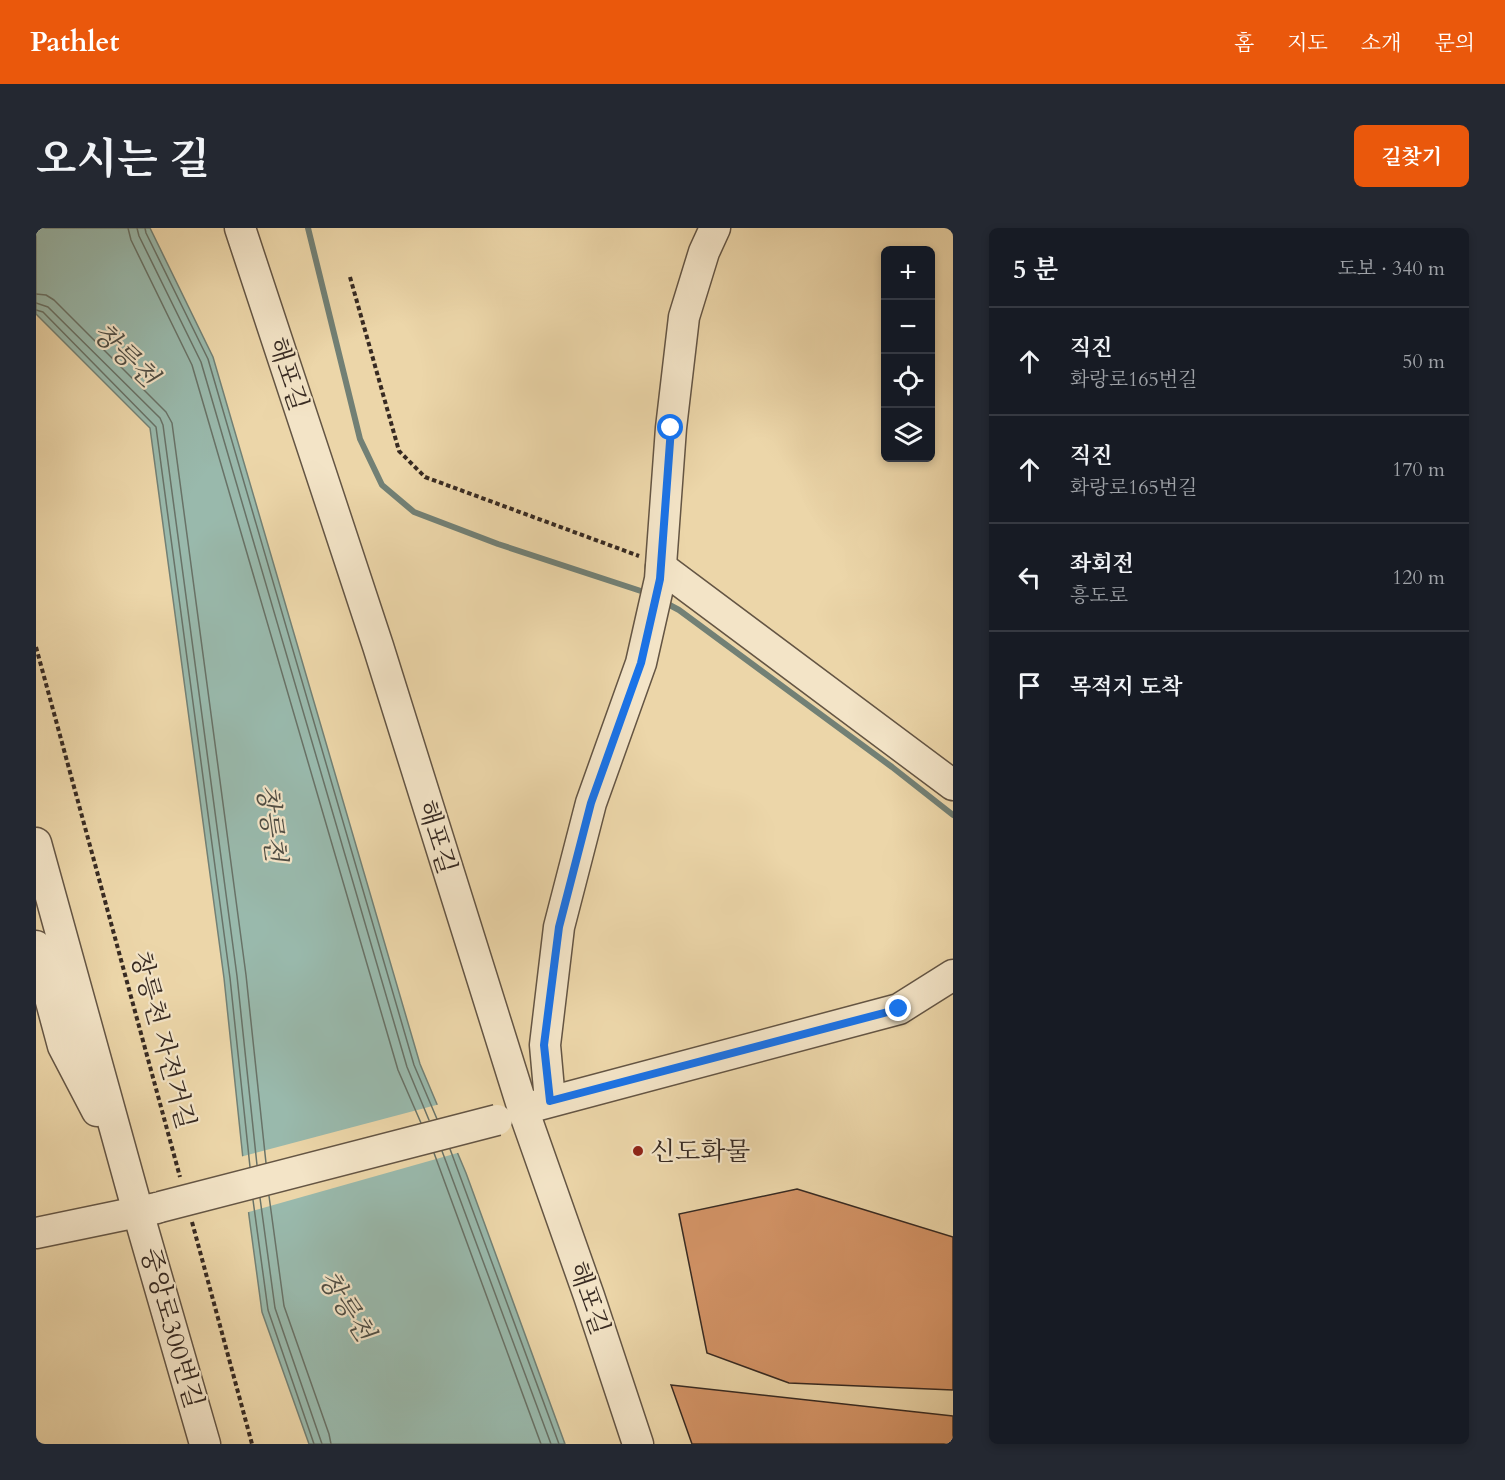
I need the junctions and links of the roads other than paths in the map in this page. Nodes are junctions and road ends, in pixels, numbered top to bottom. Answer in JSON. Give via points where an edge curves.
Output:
{"nodes":[{"id":1,"x":240,"y":228,"type":"edge"},
{"id":2,"x":716,"y":228,"type":"edge"},
{"id":3,"x":657,"y":588,"type":"junction"},
{"id":4,"x":953,"y":785,"type":"edge"},
{"id":5,"x":36,"y":843,"type":"edge"},
{"id":6,"x":36,"y":945,"type":"edge"},
{"id":7,"x":953,"y":975,"type":"edge"},
{"id":8,"x":523,"y":1110,"type":"junction"},
{"id":9,"x":139,"y":1211,"type":"junction"},
{"id":10,"x":36,"y":1233,"type":"edge"},
{"id":11,"x":205,"y":1444,"type":"edge"},
{"id":12,"x":638,"y":1444,"type":"edge"}],
"edges":[{"from":1,"to":8,"type":"street","name":"해포길","via":[[378,646]]},
{"from":2,"to":3,"type":"street","via":[[704,252],[684,317]]},
{"from":3,"to":4,"type":"street"},
{"from":3,"to":8,"type":"street","via":[[641,663],[591,803],[559,927],[544,1045]]},
{"from":5,"to":9,"type":"street"},
{"from":6,"to":9,"type":"street","via":[[63,1046],[99,1116]]},
{"from":7,"to":8,"type":"street","via":[[899,1009]]},
{"from":8,"to":9,"type":"street","bridge":true},
{"from":8,"to":12,"type":"street","name":"해포길"},
{"from":9,"to":10,"type":"street"},
{"from":9,"to":11,"type":"street","name":"중앙로300번길"}]}
